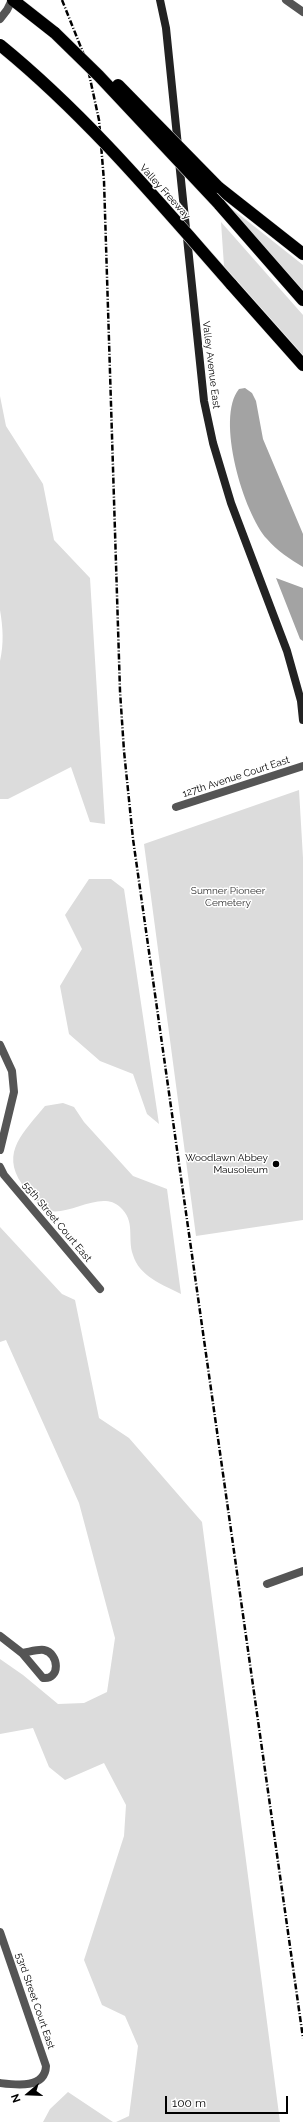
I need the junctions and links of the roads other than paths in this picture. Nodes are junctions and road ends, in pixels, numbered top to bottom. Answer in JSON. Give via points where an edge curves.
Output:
{"nodes":[{"id":1,"x":12,"y":0,"type":"edge"},
{"id":2,"x":160,"y":0,"type":"edge"},
{"id":3,"x":286,"y":0,"type":"edge"},
{"id":4,"x":303,"y":12,"type":"edge"},
{"id":5,"x":0,"y":19,"type":"edge"},
{"id":6,"x":55,"y":33,"type":"junction"},
{"id":7,"x":0,"y":45,"type":"edge"},
{"id":8,"x":303,"y":254,"type":"edge"},
{"id":9,"x":303,"y":300,"type":"edge"},
{"id":10,"x":303,"y":365,"type":"edge"},
{"id":11,"x":303,"y":720,"type":"edge"},
{"id":12,"x":303,"y":766,"type":"edge"},
{"id":13,"x":176,"y":807,"type":"dead end"},
{"id":14,"x":0,"y":1045,"type":"edge"},
{"id":15,"x":0,"y":1150,"type":"edge"},
{"id":16,"x":0,"y":1167,"type":"edge"},
{"id":17,"x":100,"y":1289,"type":"dead end"},
{"id":18,"x":303,"y":1571,"type":"edge"},
{"id":19,"x":267,"y":1584,"type":"dead end"},
{"id":20,"x":0,"y":1636,"type":"edge"},
{"id":21,"x":22,"y":1653,"type":"dead end"},
{"id":22,"x":0,"y":1932,"type":"edge"},
{"id":23,"x":0,"y":2083,"type":"edge"}],
"edges":[{"from":1,"to":5,"type":"street"},
{"from":1,"to":6,"type":"highway"},
{"from":2,"to":11,"type":"main road","name":"Valley Avenue East","via":[[166,28],[204,401],[220,471],[287,651],[300,696]]},
{"from":3,"to":4,"type":"street"},
{"from":6,"to":8,"type":"highway","bridge":true,"via":[[131,97],[218,187]]},
{"from":6,"to":9,"type":"highway","bridge":true,"via":[[219,204]]},
{"from":7,"to":10,"type":"highway","name":"Valley Freeway","bridge":true,"via":[[30,69],[106,144]]},
{"from":12,"to":13,"type":"street","name":"127th Avenue Court East"},
{"from":14,"to":15,"type":"street","via":[[12,1071],[14,1092]]},
{"from":16,"to":17,"type":"street","name":"55th Street Court East"},
{"from":18,"to":19,"type":"street"},
{"from":20,"to":21,"type":"street"},
{"from":22,"to":23,"type":"street","name":"53rd Street Court East","via":[[46,2070],[43,2077],[27,2085]]}]}
